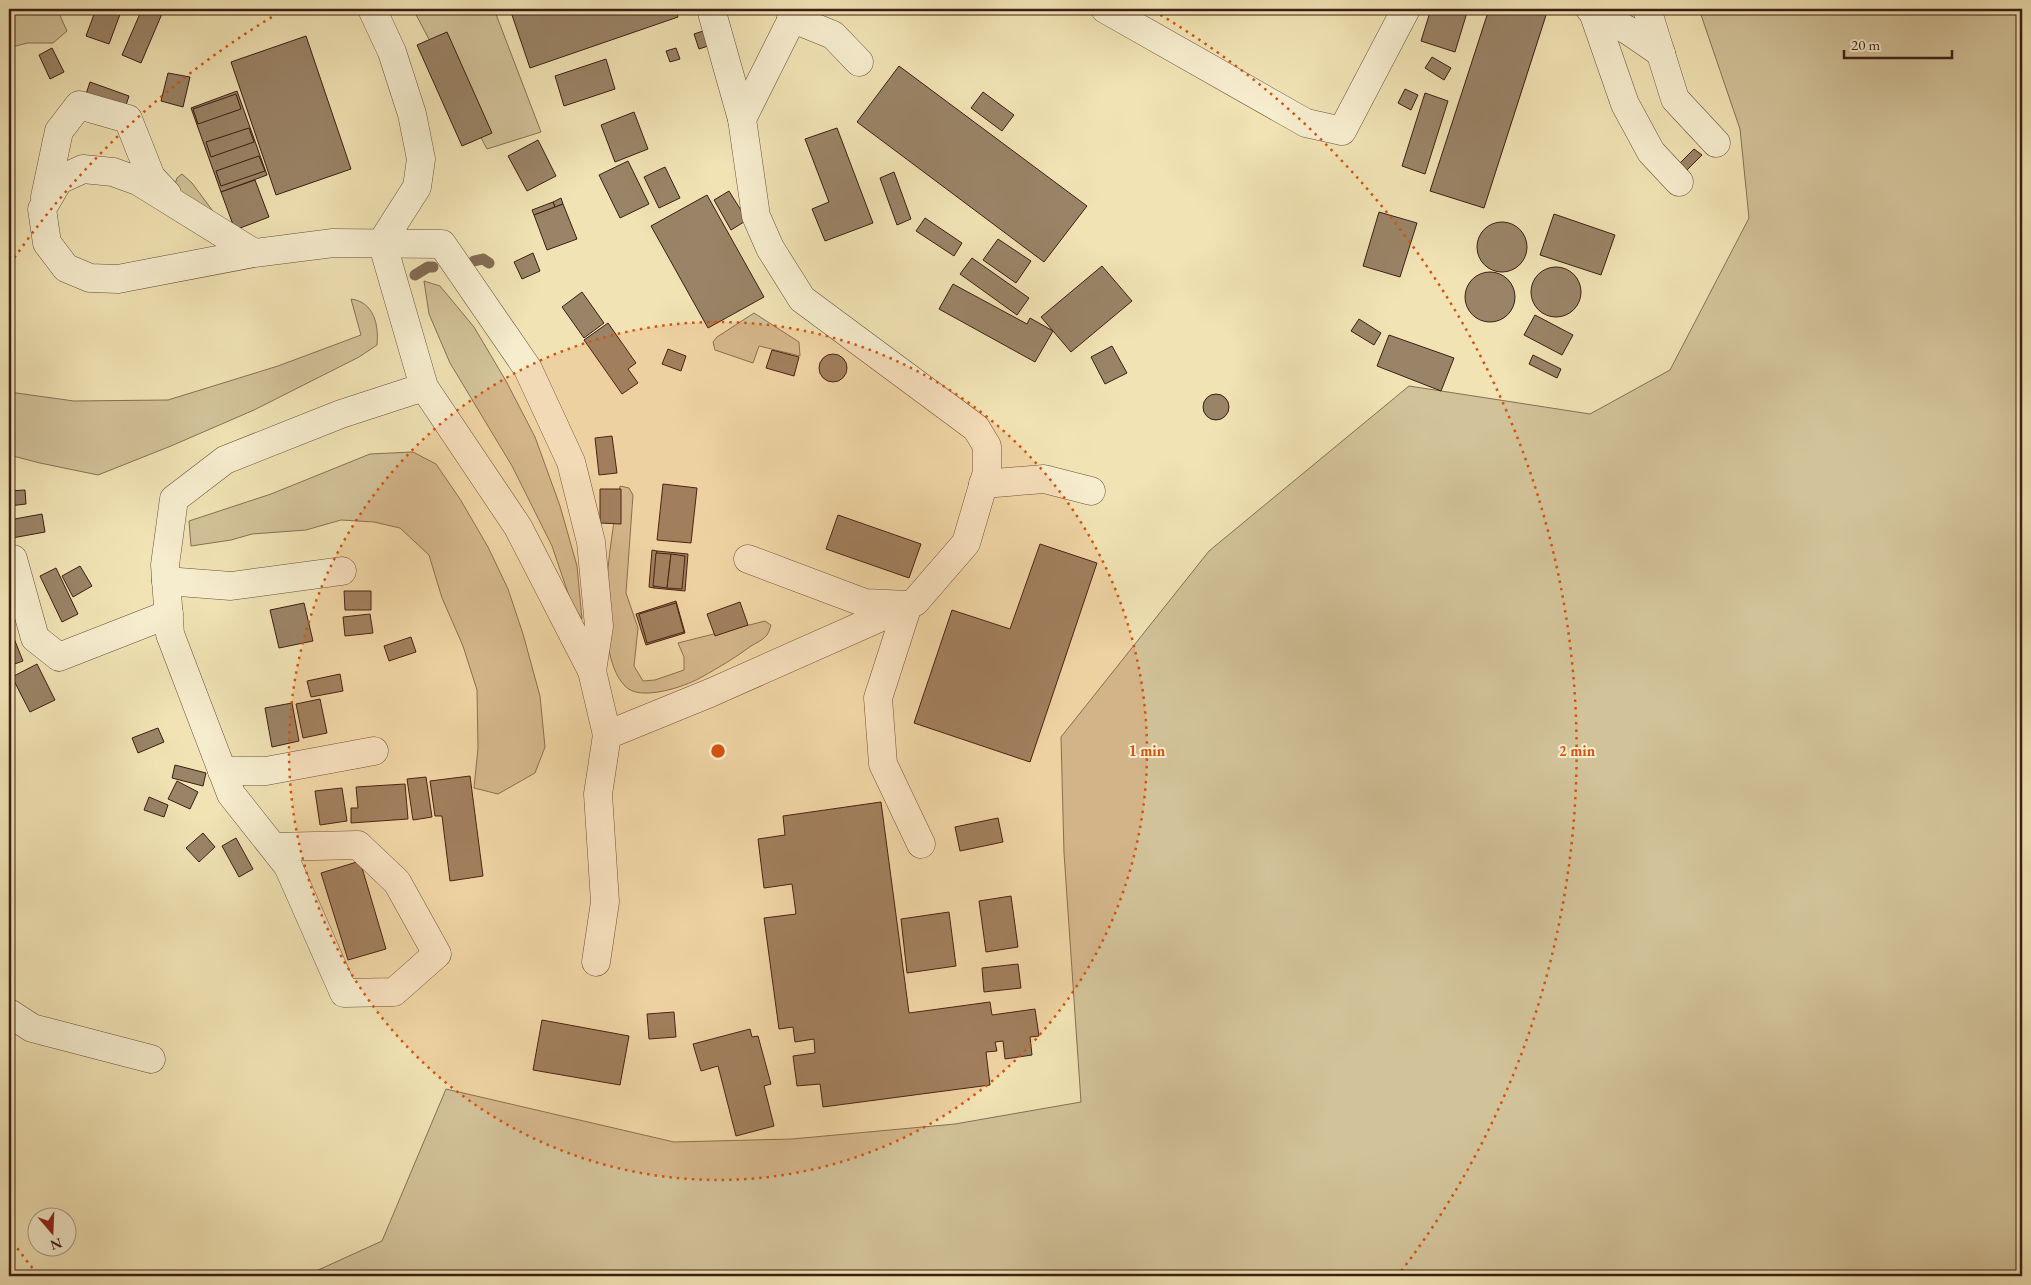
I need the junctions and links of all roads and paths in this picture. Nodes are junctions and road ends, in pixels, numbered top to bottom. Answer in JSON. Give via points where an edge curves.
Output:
{"nodes":[{"id":1,"x":372,"y":9,"type":"edge"},
{"id":2,"x":710,"y":9,"type":"edge"},
{"id":3,"x":1105,"y":9,"type":"edge"},
{"id":4,"x":1406,"y":9,"type":"edge"},
{"id":5,"x":1647,"y":9,"type":"edge"},
{"id":6,"x":1592,"y":10,"type":"edge"},
{"id":7,"x":794,"y":13,"type":"edge"},
{"id":8,"x":1631,"y":16,"type":"edge"},
{"id":9,"x":1661,"y":53,"type":"junction"},
{"id":10,"x":859,"y":62,"type":"dead end"},
{"id":11,"x":1614,"y":74,"type":"junction"},
{"id":12,"x":742,"y":119,"type":"junction"},
{"id":13,"x":1716,"y":143,"type":"dead end"},
{"id":14,"x":1679,"y":182,"type":"dead end"},
{"id":15,"x":42,"y":209,"type":"junction"},
{"id":16,"x":181,"y":209,"type":"junction"},
{"id":17,"x":382,"y":242,"type":"junction"},
{"id":18,"x":254,"y":253,"type":"junction"},
{"id":19,"x":424,"y":387,"type":"junction"},
{"id":20,"x":983,"y":484,"type":"junction"},
{"id":21,"x":1091,"y":491,"type":"dead end"},
{"id":22,"x":13,"y":559,"type":"dead end"},
{"id":23,"x":748,"y":559,"type":"dead end"},
{"id":24,"x":342,"y":571,"type":"dead end"},
{"id":25,"x":166,"y":581,"type":"junction"},
{"id":26,"x":908,"y":605,"type":"junction"},
{"id":27,"x":169,"y":614,"type":"junction"},
{"id":28,"x":592,"y":671,"type":"junction"},
{"id":29,"x":607,"y":735,"type":"junction"},
{"id":30,"x":374,"y":751,"type":"dead end"},
{"id":31,"x":222,"y":771,"type":"junction"},
{"id":32,"x":921,"y":844,"type":"dead end"},
{"id":33,"x":273,"y":847,"type":"junction"},
{"id":34,"x":596,"y":962,"type":"dead end"},
{"id":35,"x":9,"y":1013,"type":"edge"},
{"id":36,"x":152,"y":1059,"type":"dead end"}],
"edges":[{"from":1,"to":17,"type":"street","via":[[392,52],[412,114],[421,159],[417,187]]},
{"from":2,"to":12,"type":"street"},
{"from":3,"to":4,"type":"street","via":[[1306,123],[1342,131]]},
{"from":5,"to":9,"type":"street"},
{"from":6,"to":8,"type":"street"},
{"from":6,"to":11,"type":"street"},
{"from":7,"to":10,"type":"street","via":[[833,35]]},
{"from":7,"to":12,"type":"street"},
{"from":8,"to":9,"type":"street"},
{"from":8,"to":11,"type":"street"},
{"from":9,"to":13,"type":"street","via":[[1674,99]]},
{"from":11,"to":14,"type":"street","via":[[1625,104],[1650,152]]},
{"from":12,"to":20,"type":"street","via":[[756,216],[770,248],[802,299],[976,428],[987,446],[987,472]]},
{"from":15,"to":16,"type":"street","via":[[59,180],[83,169],[113,172],[138,181]]},
{"from":15,"to":16,"type":"street","via":[[59,132],[79,105],[128,119],[151,177]]},
{"from":15,"to":18,"type":"street","via":[[46,243],[66,268],[90,278],[118,279]]},
{"from":16,"to":18,"type":"street"},
{"from":17,"to":18,"type":"street"},
{"from":17,"to":19,"type":"street"},
{"from":17,"to":28,"type":"street","via":[[442,244],[528,369],[571,462],[591,542],[599,626]]},
{"from":19,"to":25,"type":"street","via":[[341,414],[226,460],[174,499],[165,565]]},
{"from":19,"to":28,"type":"street","via":[[518,526]]},
{"from":20,"to":21,"type":"street","via":[[1044,479]]},
{"from":20,"to":26,"type":"street","via":[[966,543],[915,602]]},
{"from":22,"to":27,"type":"street","via":[[34,638],[59,657]]},
{"from":23,"to":26,"type":"street","via":[[865,603]]},
{"from":24,"to":25,"type":"street","via":[[231,586]]},
{"from":25,"to":27,"type":"street"},
{"from":26,"to":29,"type":"street"},
{"from":26,"to":32,"type":"street","via":[[878,698],[883,764]]},
{"from":27,"to":31,"type":"street","via":[[170,634]]},
{"from":28,"to":29,"type":"street"},
{"from":29,"to":34,"type":"street","via":[[598,794],[606,902]]},
{"from":30,"to":31,"type":"street","via":[[266,771]]},
{"from":31,"to":33,"type":"street","via":[[231,794]]},
{"from":33,"to":33,"type":"street","via":[[288,866],[344,993],[394,992],[437,954],[397,882],[358,845]]},
{"from":35,"to":36,"type":"street","via":[[32,1028]]}]}
